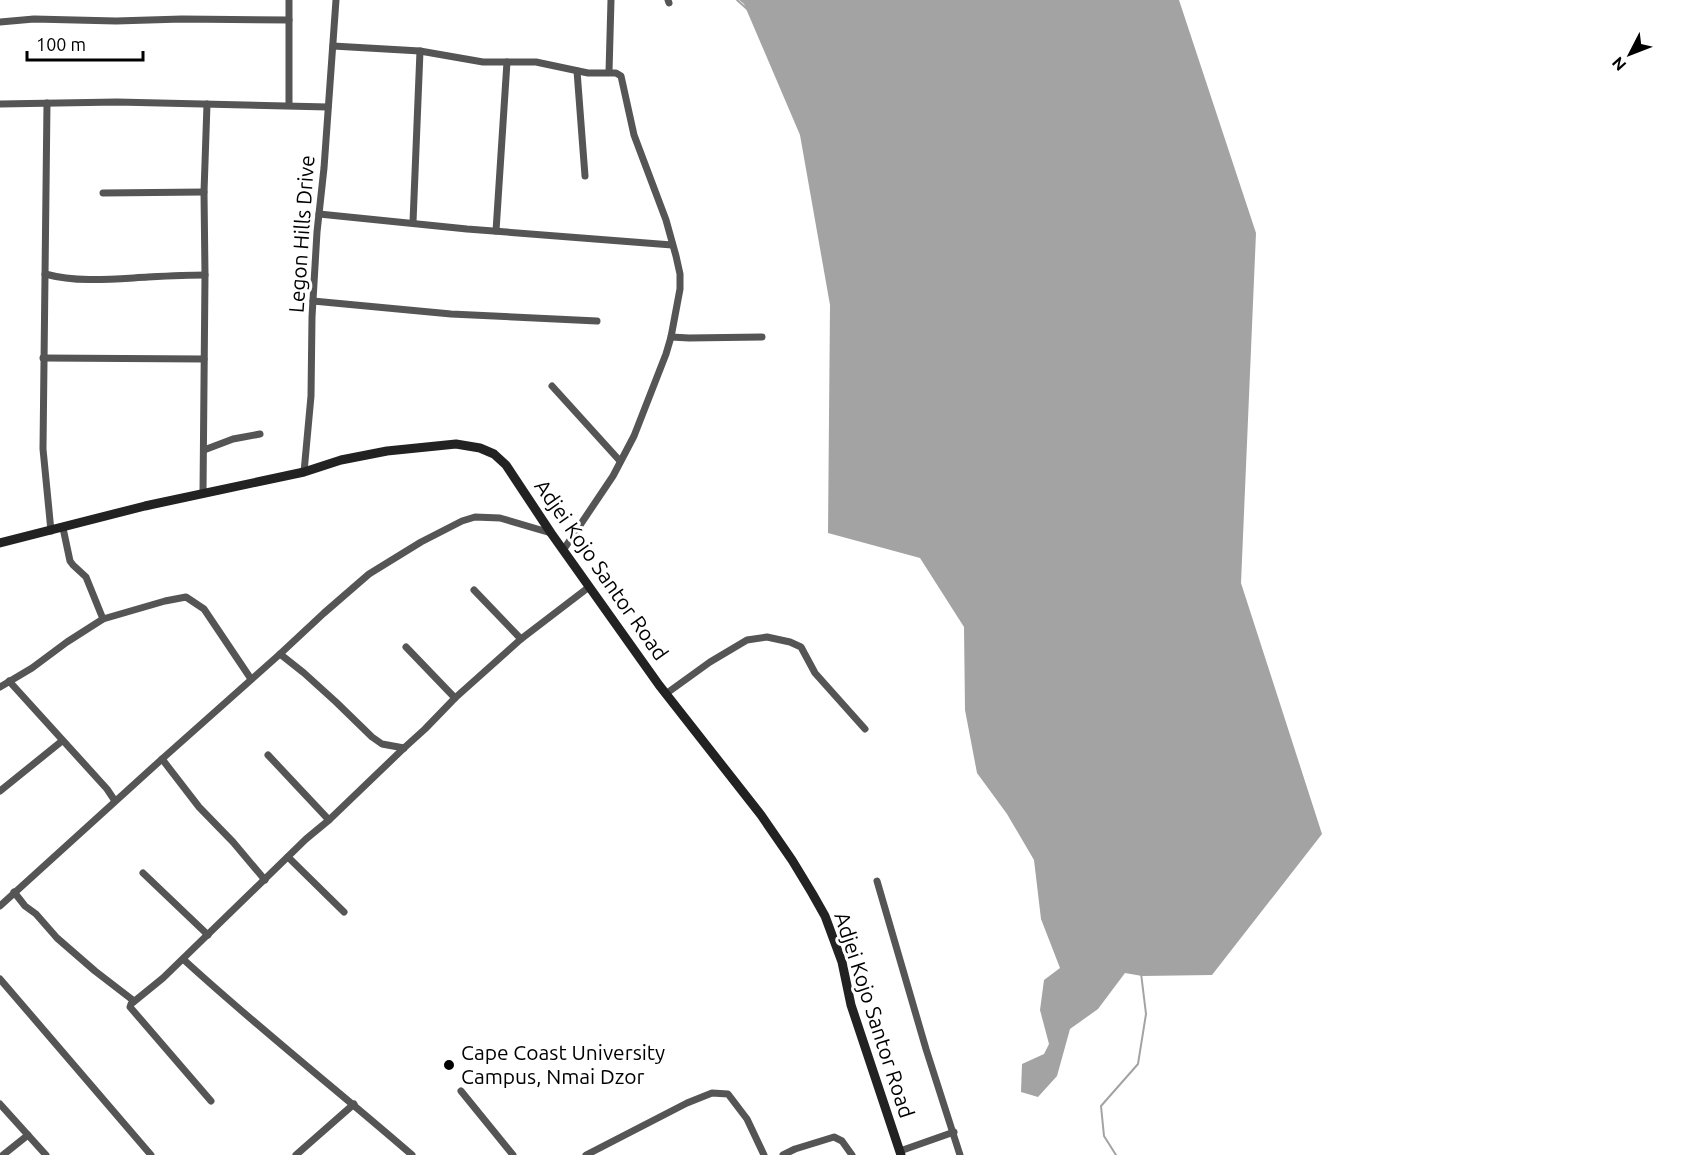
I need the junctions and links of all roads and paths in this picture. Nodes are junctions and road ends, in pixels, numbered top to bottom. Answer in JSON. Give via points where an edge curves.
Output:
{"nodes":[{"id":1,"x":289,"y":0,"type":"edge"},
{"id":2,"x":336,"y":0,"type":"edge"},
{"id":3,"x":610,"y":0,"type":"edge"},
{"id":4,"x":289,"y":21,"type":"junction"},
{"id":5,"x":0,"y":22,"type":"edge"},
{"id":6,"x":333,"y":46,"type":"junction"},
{"id":7,"x":420,"y":51,"type":"junction"},
{"id":8,"x":507,"y":62,"type":"junction"},
{"id":9,"x":577,"y":71,"type":"junction"},
{"id":10,"x":609,"y":72,"type":"junction"},
{"id":11,"x":47,"y":103,"type":"junction"},
{"id":12,"x":0,"y":104,"type":"edge"},
{"id":13,"x":207,"y":104,"type":"junction"},
{"id":14,"x":289,"y":105,"type":"junction"},
{"id":15,"x":328,"y":107,"type":"junction"},
{"id":16,"x":585,"y":176,"type":"dead end"},
{"id":17,"x":204,"y":192,"type":"junction"},
{"id":18,"x":103,"y":193,"type":"dead end"},
{"id":19,"x":319,"y":214,"type":"junction"},
{"id":20,"x":413,"y":222,"type":"junction"},
{"id":21,"x":496,"y":231,"type":"junction"},
{"id":22,"x":672,"y":245,"type":"junction"},
{"id":23,"x":45,"y":274,"type":"junction"},
{"id":24,"x":205,"y":274,"type":"junction"},
{"id":25,"x":313,"y":301,"type":"junction"},
{"id":26,"x":597,"y":321,"type":"dead end"},
{"id":27,"x":671,"y":337,"type":"junction"},
{"id":28,"x":762,"y":337,"type":"dead end"},
{"id":29,"x":43,"y":358,"type":"junction"},
{"id":30,"x":204,"y":359,"type":"junction"},
{"id":31,"x":552,"y":386,"type":"dead end"},
{"id":32,"x":260,"y":434,"type":"dead end"},
{"id":33,"x":204,"y":450,"type":"junction"},
{"id":34,"x":621,"y":461,"type":"junction"},
{"id":35,"x":304,"y":472,"type":"junction"},
{"id":36,"x":203,"y":492,"type":"junction"},
{"id":37,"x":63,"y":528,"type":"junction"},
{"id":38,"x":51,"y":531,"type":"junction"},
{"id":39,"x":551,"y":532,"type":"junction"},
{"id":40,"x":0,"y":543,"type":"edge"},
{"id":41,"x":564,"y":549,"type":"junction"},
{"id":42,"x":589,"y":587,"type":"junction"},
{"id":43,"x":474,"y":590,"type":"dead end"},
{"id":44,"x":103,"y":619,"type":"junction"},
{"id":45,"x":521,"y":639,"type":"junction"},
{"id":46,"x":406,"y":647,"type":"dead end"},
{"id":47,"x":280,"y":654,"type":"junction"},
{"id":48,"x":251,"y":679,"type":"junction"},
{"id":49,"x":9,"y":681,"type":"junction"},
{"id":50,"x":0,"y":687,"type":"edge"},
{"id":51,"x":667,"y":693,"type":"junction"},
{"id":52,"x":455,"y":698,"type":"junction"},
{"id":53,"x":865,"y":729,"type":"dead end"},
{"id":54,"x":62,"y":741,"type":"junction"},
{"id":55,"x":404,"y":748,"type":"junction"},
{"id":56,"x":267,"y":755,"type":"dead end"},
{"id":57,"x":162,"y":759,"type":"junction"},
{"id":58,"x":0,"y":791,"type":"edge"},
{"id":59,"x":115,"y":801,"type":"junction"},
{"id":60,"x":329,"y":820,"type":"junction"},
{"id":61,"x":288,"y":857,"type":"junction"},
{"id":62,"x":143,"y":873,"type":"dead end"},
{"id":63,"x":265,"y":880,"type":"junction"},
{"id":64,"x":877,"y":881,"type":"dead end"},
{"id":65,"x":14,"y":892,"type":"junction"},
{"id":66,"x":0,"y":906,"type":"edge"},
{"id":67,"x":344,"y":912,"type":"dead end"},
{"id":68,"x":208,"y":935,"type":"junction"},
{"id":69,"x":183,"y":959,"type":"junction"},
{"id":70,"x":0,"y":979,"type":"edge"},
{"id":71,"x":134,"y":1001,"type":"junction"},
{"id":72,"x":461,"y":1091,"type":"dead end"},
{"id":73,"x":211,"y":1101,"type":"dead end"},
{"id":74,"x":0,"y":1104,"type":"edge"},
{"id":75,"x":354,"y":1104,"type":"junction"},
{"id":76,"x":954,"y":1132,"type":"junction"},
{"id":77,"x":28,"y":1134,"type":"junction"},
{"id":78,"x":901,"y":1153,"type":"edge"},
{"id":79,"x":3,"y":1155,"type":"edge"},
{"id":80,"x":46,"y":1155,"type":"edge"},
{"id":81,"x":151,"y":1155,"type":"edge"},
{"id":82,"x":296,"y":1155,"type":"edge"},
{"id":83,"x":412,"y":1155,"type":"edge"},
{"id":84,"x":513,"y":1155,"type":"edge"},
{"id":85,"x":585,"y":1155,"type":"edge"},
{"id":86,"x":764,"y":1155,"type":"edge"},
{"id":87,"x":783,"y":1155,"type":"edge"},
{"id":88,"x":852,"y":1155,"type":"edge"},
{"id":89,"x":960,"y":1155,"type":"edge"}],
"edges":[{"from":1,"to":4,"type":"street"},
{"from":2,"to":6,"type":"street","name":"Legon Hills Drive"},
{"from":3,"to":10,"type":"street"},
{"from":4,"to":5,"type":"street"},
{"from":4,"to":14,"type":"street"},
{"from":6,"to":7,"type":"street"},
{"from":6,"to":15,"type":"street","name":"Legon Hills Drive"},
{"from":7,"to":8,"type":"street","via":[[483,62]]},
{"from":7,"to":20,"type":"street"},
{"from":8,"to":9,"type":"street","via":[[536,62]]},
{"from":8,"to":21,"type":"street"},
{"from":9,"to":10,"type":"street"},
{"from":9,"to":16,"type":"street"},
{"from":10,"to":22,"type":"street","via":[[621,76],[634,135]]},
{"from":11,"to":12,"type":"street"},
{"from":11,"to":13,"type":"street"},
{"from":11,"to":23,"type":"street"},
{"from":13,"to":14,"type":"street"},
{"from":13,"to":17,"type":"street"},
{"from":14,"to":15,"type":"street"},
{"from":15,"to":19,"type":"street","name":"Legon Hills Drive"},
{"from":17,"to":18,"type":"street"},
{"from":17,"to":24,"type":"street"},
{"from":19,"to":20,"type":"street"},
{"from":19,"to":25,"type":"street","name":"Legon Hills Drive"},
{"from":20,"to":21,"type":"street"},
{"from":21,"to":22,"type":"street"},
{"from":22,"to":27,"type":"street","via":[[680,289]]},
{"from":23,"to":24,"type":"street","via":[[75,280],[119,280]]},
{"from":23,"to":29,"type":"street"},
{"from":24,"to":30,"type":"street"},
{"from":25,"to":26,"type":"street","via":[[451,314]]},
{"from":25,"to":35,"type":"street","name":"Legon Hills Drive"},
{"from":27,"to":28,"type":"street"},
{"from":27,"to":34,"type":"street"},
{"from":29,"to":30,"type":"street"},
{"from":29,"to":38,"type":"street","via":[[43,458]]},
{"from":30,"to":33,"type":"street"},
{"from":31,"to":34,"type":"street"},
{"from":32,"to":33,"type":"street"},
{"from":33,"to":36,"type":"street"},
{"from":34,"to":41,"type":"street"},
{"from":35,"to":36,"type":"street","name":"Adjei Kojo Santor Road"},
{"from":35,"to":39,"type":"street","name":"Adjei Kojo Santor Road","via":[[387,451],[469,445],[494,454],[506,465]]},
{"from":36,"to":37,"type":"street","name":"Adjei Kojo Santor Road"},
{"from":37,"to":38,"type":"street","name":"Adjei Kojo Santor Road"},
{"from":37,"to":44,"type":"street","via":[[70,561],[86,577]]},
{"from":38,"to":40,"type":"street","name":"Adjei Kojo Santor Road"},
{"from":39,"to":41,"type":"street","name":"Adjei Kojo Santor Road"},
{"from":39,"to":47,"type":"street","via":[[500,518],[462,521],[369,574]]},
{"from":41,"to":42,"type":"street","name":"Adjei Kojo Santor Road"},
{"from":42,"to":45,"type":"street"},
{"from":42,"to":51,"type":"street","name":"Adjei Kojo Santor Road"},
{"from":43,"to":45,"type":"street"},
{"from":44,"to":48,"type":"street","via":[[186,597],[204,609]]},
{"from":44,"to":49,"type":"street"},
{"from":45,"to":52,"type":"street"},
{"from":46,"to":52,"type":"street"},
{"from":47,"to":48,"type":"street"},
{"from":47,"to":55,"type":"street","via":[[372,737],[382,744]]},
{"from":48,"to":57,"type":"street"},
{"from":49,"to":50,"type":"street"},
{"from":49,"to":54,"type":"street"},
{"from":51,"to":53,"type":"street","via":[[747,640],[767,637],[801,647],[816,673]]},
{"from":51,"to":78,"type":"street","name":"Adjei Kojo Santor Road","via":[[761,815],[825,916],[842,962],[850,1005]]},
{"from":52,"to":55,"type":"street"},
{"from":54,"to":58,"type":"street"},
{"from":54,"to":59,"type":"street"},
{"from":55,"to":60,"type":"street"},
{"from":56,"to":60,"type":"street"},
{"from":57,"to":59,"type":"street"},
{"from":57,"to":63,"type":"street"},
{"from":59,"to":65,"type":"street"},
{"from":60,"to":61,"type":"street"},
{"from":61,"to":63,"type":"street"},
{"from":61,"to":67,"type":"street"},
{"from":62,"to":68,"type":"street"},
{"from":63,"to":68,"type":"street"},
{"from":64,"to":76,"type":"street"},
{"from":65,"to":66,"type":"street"},
{"from":65,"to":71,"type":"street","via":[[57,938]]},
{"from":68,"to":69,"type":"street"},
{"from":69,"to":71,"type":"street"},
{"from":69,"to":75,"type":"street"},
{"from":70,"to":81,"type":"street"},
{"from":71,"to":73,"type":"street","via":[[130,1007]]},
{"from":72,"to":84,"type":"street"},
{"from":74,"to":77,"type":"street"},
{"from":75,"to":82,"type":"street"},
{"from":75,"to":83,"type":"street"},
{"from":76,"to":78,"type":"street"},
{"from":76,"to":89,"type":"street"},
{"from":77,"to":79,"type":"street"},
{"from":77,"to":80,"type":"street"},
{"from":85,"to":86,"type":"street","via":[[711,1093],[728,1094],[747,1119]]},
{"from":87,"to":88,"type":"street","via":[[834,1137]]}]}
